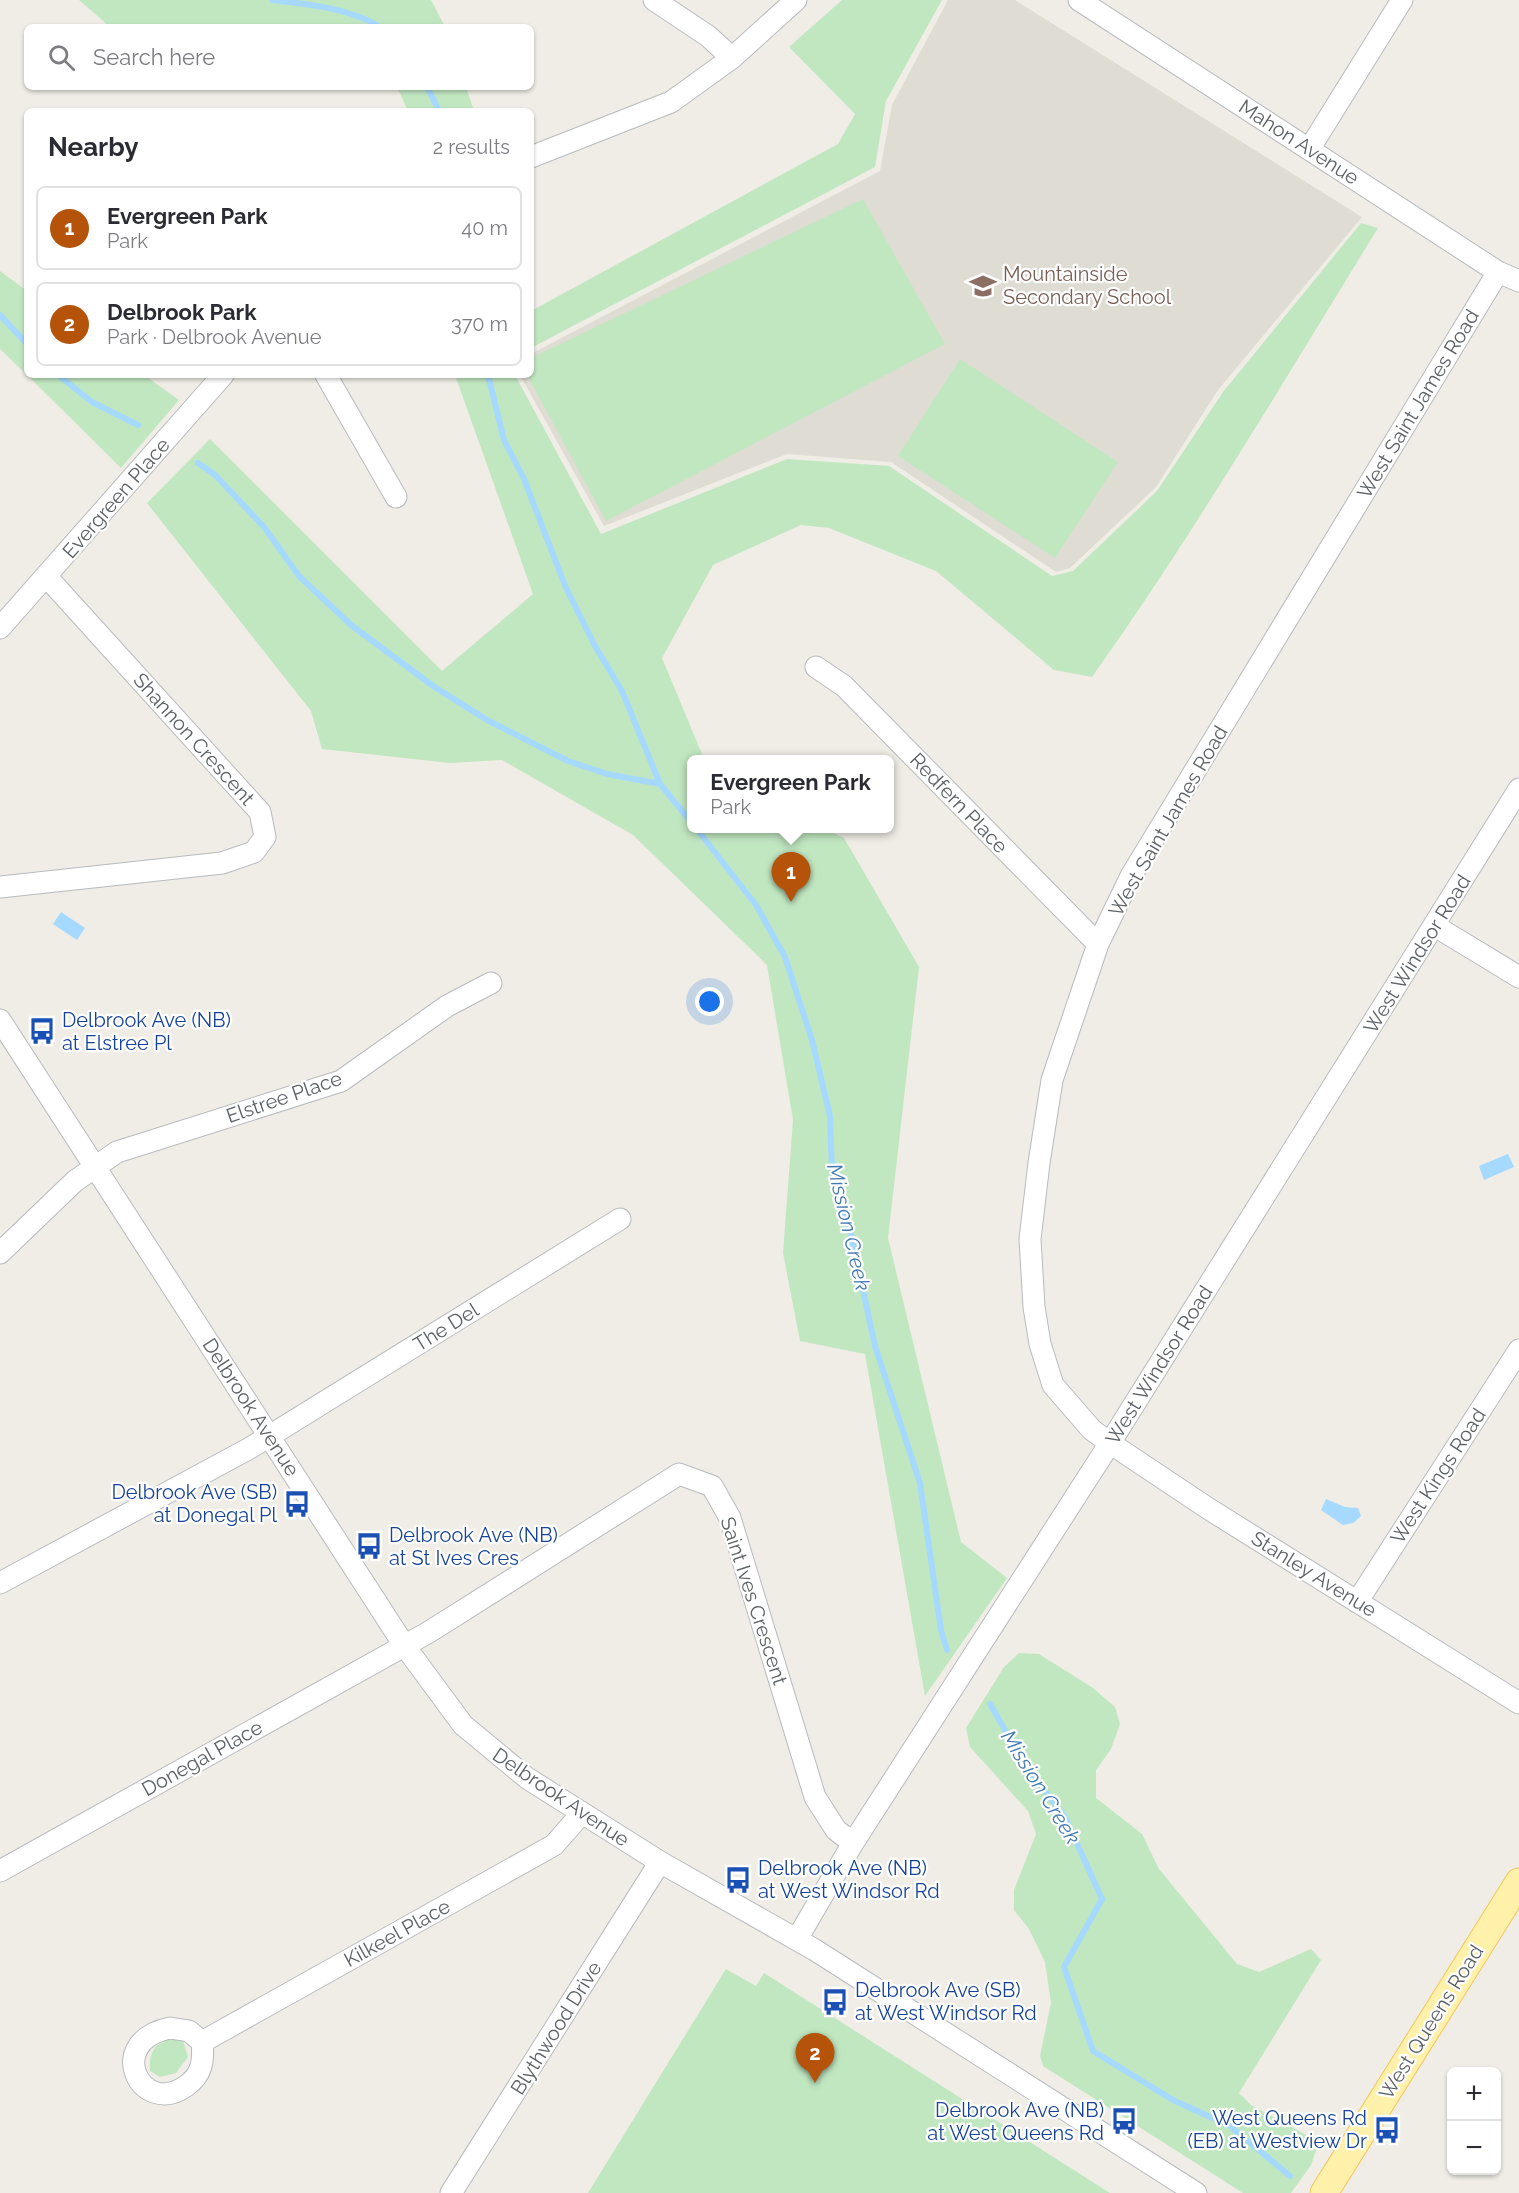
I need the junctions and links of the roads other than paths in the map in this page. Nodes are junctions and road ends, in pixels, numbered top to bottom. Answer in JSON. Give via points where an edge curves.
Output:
{"nodes":[{"id":1,"x":654,"y":0,"type":"edge"},
{"id":2,"x":796,"y":0,"type":"edge"},
{"id":3,"x":1079,"y":0,"type":"edge"},
{"id":4,"x":1402,"y":0,"type":"edge"},
{"id":5,"x":732,"y":58,"type":"junction"},
{"id":6,"x":1310,"y":148,"type":"junction"},
{"id":7,"x":534,"y":156,"type":"edge"},
{"id":8,"x":1498,"y":272,"type":"junction"},
{"id":9,"x":1519,"y":281,"type":"edge"},
{"id":10,"x":220,"y":378,"type":"edge"},
{"id":11,"x":328,"y":378,"type":"edge"},
{"id":12,"x":396,"y":497,"type":"dead end"},
{"id":13,"x":46,"y":576,"type":"junction"},
{"id":14,"x":2,"y":620,"type":"edge"},
{"id":15,"x":816,"y":667,"type":"dead end"},
{"id":16,"x":1519,"y":789,"type":"edge"},
{"id":17,"x":0,"y":887,"type":"edge"},
{"id":18,"x":1435,"y":926,"type":"junction"},
{"id":19,"x":1098,"y":944,"type":"junction"},
{"id":20,"x":1519,"y":977,"type":"edge"},
{"id":21,"x":491,"y":983,"type":"dead end"},
{"id":22,"x":0,"y":1020,"type":"edge"},
{"id":23,"x":95,"y":1165,"type":"junction"},
{"id":24,"x":621,"y":1219,"type":"dead end"},
{"id":25,"x":0,"y":1253,"type":"edge"},
{"id":26,"x":1519,"y":1350,"type":"edge"},
{"id":27,"x":271,"y":1436,"type":"junction"},
{"id":28,"x":1110,"y":1443,"type":"junction"},
{"id":29,"x":0,"y":1583,"type":"edge"},
{"id":30,"x":1357,"y":1602,"type":"junction"},
{"id":31,"x":404,"y":1645,"type":"junction"},
{"id":32,"x":1519,"y":1703,"type":"edge"},
{"id":33,"x":582,"y":1813,"type":"junction"},
{"id":34,"x":853,"y":1843,"type":"junction"},
{"id":35,"x":660,"y":1863,"type":"junction"},
{"id":36,"x":0,"y":1871,"type":"edge"},
{"id":37,"x":1519,"y":1882,"type":"edge"},
{"id":38,"x":797,"y":1940,"type":"junction"},
{"id":39,"x":202,"y":2042,"type":"dead end"},
{"id":40,"x":451,"y":2193,"type":"edge"},
{"id":41,"x":1196,"y":2193,"type":"edge"},
{"id":42,"x":1324,"y":2193,"type":"edge"}],
"edges":[{"from":1,"to":5,"type":"street","via":[[708,36]]},
{"from":2,"to":5,"type":"street"},
{"from":3,"to":6,"type":"street","name":"Mahon Avenue"},
{"from":4,"to":6,"type":"street"},
{"from":5,"to":7,"type":"street","via":[[671,102]]},
{"from":6,"to":8,"type":"street","name":"Mahon Avenue"},
{"from":8,"to":9,"type":"street","name":"Mahon Avenue"},
{"from":8,"to":19,"type":"street","name":"West Saint James Road","via":[[1131,876]]},
{"from":10,"to":13,"type":"street","name":"Evergreen Place"},
{"from":11,"to":12,"type":"street"},
{"from":13,"to":14,"type":"street","name":"Evergreen Place"},
{"from":13,"to":17,"type":"street","name":"Shannon Crescent","via":[[260,812],[265,837],[254,852],[222,863]]},
{"from":15,"to":19,"type":"street","name":"Redfern Place","via":[[844,686]]},
{"from":16,"to":18,"type":"street","name":"West Windsor Road"},
{"from":18,"to":20,"type":"street"},
{"from":18,"to":28,"type":"street","name":"West Windsor Road"},
{"from":19,"to":28,"type":"street","name":"West Saint James Road","via":[[1052,1080],[1030,1239],[1034,1307],[1040,1344],[1053,1384],[1092,1430]]},
{"from":21,"to":23,"type":"street","name":"Elstree Place","via":[[447,1006],[341,1081],[117,1152]]},
{"from":22,"to":23,"type":"street","name":"Delbrook Avenue"},
{"from":23,"to":25,"type":"street","name":"Elstree Place"},
{"from":23,"to":27,"type":"street","name":"Delbrook Avenue"},
{"from":24,"to":27,"type":"street","name":"The Del"},
{"from":26,"to":30,"type":"street","name":"West Kings Road"},
{"from":27,"to":29,"type":"street"},
{"from":27,"to":31,"type":"street","name":"Delbrook Avenue"},
{"from":28,"to":30,"type":"street","name":"Stanley Avenue"},
{"from":28,"to":34,"type":"street","name":"West Windsor Road"},
{"from":30,"to":32,"type":"street","name":"Stanley Avenue"},
{"from":31,"to":33,"type":"street","name":"Delbrook Avenue","via":[[463,1725],[527,1778]]},
{"from":31,"to":34,"type":"street","name":"Saint Ives Crescent","via":[[679,1474],[699,1479],[712,1486],[730,1518],[815,1797],[836,1830]]},
{"from":31,"to":36,"type":"street","name":"Donegal Place"},
{"from":33,"to":35,"type":"street","name":"Delbrook Avenue"},
{"from":33,"to":39,"type":"street","name":"Kilkeel Place","via":[[554,1845]]},
{"from":34,"to":38,"type":"street","name":"West Windsor Road"},
{"from":35,"to":38,"type":"street","name":"Delbrook Avenue"},
{"from":35,"to":40,"type":"street","name":"Blythwood Drive"},
{"from":37,"to":42,"type":"main road","name":"West Queens Road"},
{"from":38,"to":41,"type":"street","name":"Delbrook Avenue"}]}
